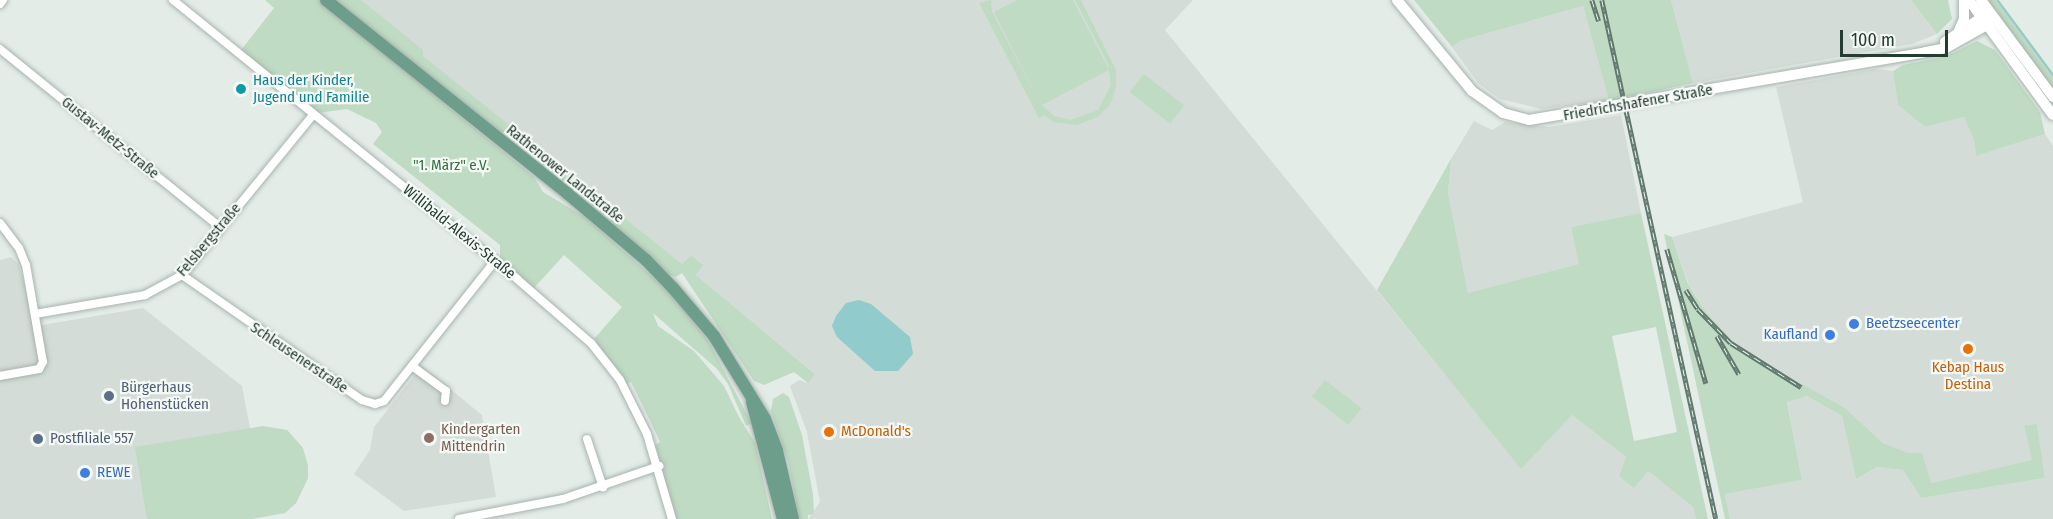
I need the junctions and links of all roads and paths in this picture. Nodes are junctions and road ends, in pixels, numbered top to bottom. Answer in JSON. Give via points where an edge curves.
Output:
{"nodes":[{"id":1,"x":3,"y":0,"type":"edge"},
{"id":2,"x":173,"y":0,"type":"edge"},
{"id":3,"x":326,"y":0,"type":"edge"},
{"id":4,"x":1397,"y":0,"type":"edge"},
{"id":5,"x":1964,"y":0,"type":"edge"},
{"id":6,"x":1969,"y":0,"type":"edge"},
{"id":7,"x":1981,"y":0,"type":"edge"},
{"id":8,"x":0,"y":4,"type":"edge"},
{"id":9,"x":1989,"y":19,"type":"junction"},
{"id":10,"x":1958,"y":33,"type":"junction"},
{"id":11,"x":0,"y":49,"type":"edge"},
{"id":12,"x":1926,"y":52,"type":"junction"},
{"id":13,"x":2053,"y":97,"type":"edge"},
{"id":14,"x":313,"y":115,"type":"junction"},
{"id":15,"x":2053,"y":115,"type":"edge"},
{"id":16,"x":0,"y":223,"type":"edge"},
{"id":17,"x":221,"y":228,"type":"junction"},
{"id":18,"x":495,"y":261,"type":"junction"},
{"id":19,"x":182,"y":276,"type":"junction"},
{"id":20,"x":35,"y":314,"type":"junction"},
{"id":21,"x":412,"y":366,"type":"junction"},
{"id":22,"x":0,"y":376,"type":"edge"},
{"id":23,"x":445,"y":401,"type":"dead end"},
{"id":24,"x":752,"y":402,"type":"junction"},
{"id":25,"x":586,"y":439,"type":"dead end"},
{"id":26,"x":659,"y":466,"type":"junction"},
{"id":27,"x":603,"y":487,"type":"junction"},
{"id":28,"x":459,"y":519,"type":"edge"},
{"id":29,"x":672,"y":519,"type":"edge"},
{"id":30,"x":783,"y":519,"type":"edge"},
{"id":31,"x":792,"y":519,"type":"edge"}],
"edges":[{"from":1,"to":8,"type":"street"},
{"from":2,"to":14,"type":"street","name":"Willibald-Alexis-Straße"},
{"from":3,"to":24,"type":"main road","name":"Rathenower Landstraße","via":[[646,260],[714,336]]},
{"from":4,"to":12,"type":"street","name":"Friedrichshafener Straße","via":[[1472,91],[1503,113],[1529,120]]},
{"from":5,"to":10,"type":"street","via":[[1964,19]]},
{"from":6,"to":9,"type":"street"},
{"from":7,"to":9,"type":"street"},
{"from":9,"to":10,"type":"street","name":"Friedrichshafener Straße"},
{"from":9,"to":12,"type":"street","name":"Friedrichshafener Straße","via":[[1946,48]]},
{"from":9,"to":13,"type":"street"},
{"from":9,"to":15,"type":"street"},
{"from":10,"to":12,"type":"street","name":"Friedrichshafener Straße"},
{"from":11,"to":17,"type":"street","name":"Gustav-Metz-Straße"},
{"from":14,"to":17,"type":"street","name":"Felsbergstraße"},
{"from":14,"to":18,"type":"street","name":"Willibald-Alexis-Straße"},
{"from":16,"to":20,"type":"street","via":[[19,248]]},
{"from":17,"to":19,"type":"street","name":"Felsbergstraße"},
{"from":18,"to":21,"type":"street","name":"Schleusenerstraße"},
{"from":18,"to":26,"type":"street","name":"Willibald-Alexis-Straße","via":[[575,328],[606,360],[630,398]]},
{"from":19,"to":20,"type":"street","name":"Felsbergstraße","via":[[145,295]]},
{"from":19,"to":21,"type":"street","name":"Schleusenerstraße","via":[[233,315],[369,404],[384,401]]},
{"from":20,"to":22,"type":"street","via":[[43,362],[39,369]]},
{"from":21,"to":23,"type":"street","via":[[446,391]]},
{"from":24,"to":30,"type":"main road","name":"Rathenower Landstraße"},
{"from":24,"to":31,"type":"main road","name":"Rathenower Landstraße","via":[[761,412],[777,451]]},
{"from":25,"to":27,"type":"street"},
{"from":26,"to":27,"type":"street"},
{"from":26,"to":29,"type":"street","name":"Willibald-Alexis-Straße"},
{"from":27,"to":28,"type":"street","via":[[539,505]]}]}
